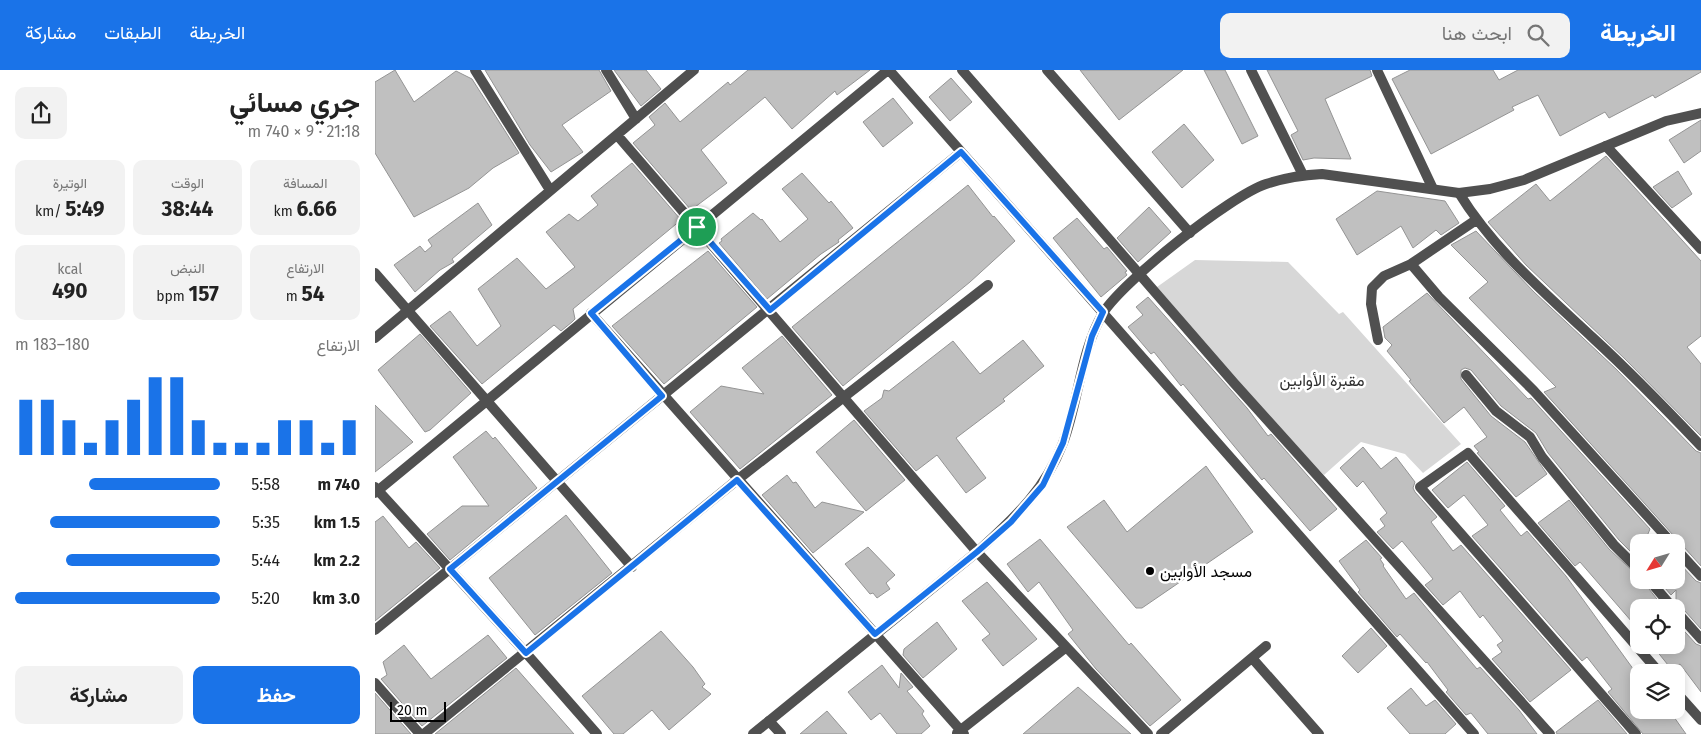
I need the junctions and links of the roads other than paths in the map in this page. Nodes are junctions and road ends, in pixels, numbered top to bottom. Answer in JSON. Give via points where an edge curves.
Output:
{"nodes":[{"id":1,"x":475,"y":70,"type":"edge"},
{"id":2,"x":607,"y":70,"type":"edge"},
{"id":3,"x":694,"y":70,"type":"edge"},
{"id":4,"x":889,"y":70,"type":"edge"},
{"id":5,"x":962,"y":70,"type":"edge"},
{"id":6,"x":1047,"y":70,"type":"edge"},
{"id":7,"x":1251,"y":70,"type":"edge"},
{"id":8,"x":1377,"y":70,"type":"edge"},
{"id":9,"x":1701,"y":113,"type":"edge"},
{"id":10,"x":636,"y":119,"type":"junction"},
{"id":11,"x":617,"y":135,"type":"junction"},
{"id":12,"x":1607,"y":146,"type":"junction"},
{"id":13,"x":961,"y":152,"type":"junction"},
{"id":14,"x":1303,"y":175,"type":"junction"},
{"id":15,"x":1433,"y":189,"type":"junction"},
{"id":16,"x":550,"y":190,"type":"junction"},
{"id":17,"x":1459,"y":193,"type":"junction"},
{"id":18,"x":1476,"y":220,"type":"junction"},
{"id":19,"x":697,"y":227,"type":"junction"},
{"id":20,"x":1190,"y":233,"type":"junction"},
{"id":21,"x":1701,"y":249,"type":"edge"},
{"id":22,"x":1411,"y":264,"type":"junction"},
{"id":23,"x":375,"y":273,"type":"edge"},
{"id":24,"x":1141,"y":274,"type":"junction"},
{"id":25,"x":988,"y":285,"type":"dead end"},
{"id":26,"x":770,"y":310,"type":"junction"},
{"id":27,"x":408,"y":311,"type":"junction"},
{"id":28,"x":1103,"y":312,"type":"junction"},
{"id":29,"x":591,"y":313,"type":"junction"},
{"id":30,"x":375,"y":338,"type":"edge"},
{"id":31,"x":1378,"y":340,"type":"dead end"},
{"id":32,"x":1466,"y":375,"type":"dead end"},
{"id":33,"x":662,"y":396,"type":"junction"},
{"id":34,"x":844,"y":397,"type":"junction"},
{"id":35,"x":485,"y":402,"type":"junction"},
{"id":36,"x":1701,"y":446,"type":"edge"},
{"id":37,"x":737,"y":480,"type":"junction"},
{"id":38,"x":557,"y":481,"type":"junction"},
{"id":39,"x":376,"y":490,"type":"edge"},
{"id":40,"x":1664,"y":534,"type":"edge"},
{"id":41,"x":977,"y":552,"type":"junction"},
{"id":42,"x":1685,"y":559,"type":"edge"},
{"id":43,"x":1630,"y":561,"type":"edge"},
{"id":44,"x":632,"y":567,"type":"junction"},
{"id":45,"x":450,"y":569,"type":"junction"},
{"id":46,"x":1701,"y":576,"type":"edge"},
{"id":47,"x":1657,"y":589,"type":"edge"},
{"id":48,"x":1665,"y":599,"type":"edge"},
{"id":49,"x":1685,"y":621,"type":"edge"},
{"id":50,"x":375,"y":630,"type":"edge"},
{"id":51,"x":875,"y":634,"type":"junction"},
{"id":52,"x":1701,"y":639,"type":"edge"},
{"id":53,"x":1266,"y":646,"type":"dead end"},
{"id":54,"x":1065,"y":648,"type":"junction"},
{"id":55,"x":526,"y":653,"type":"junction"},
{"id":56,"x":1252,"y":658,"type":"junction"},
{"id":57,"x":1652,"y":664,"type":"edge"},
{"id":58,"x":375,"y":683,"type":"edge"},
{"id":59,"x":1685,"y":702,"type":"edge"},
{"id":60,"x":1701,"y":720,"type":"edge"},
{"id":61,"x":769,"y":721,"type":"junction"},
{"id":62,"x":591,"y":732,"type":"edge"},
{"id":63,"x":961,"y":733,"type":"edge"},
{"id":64,"x":420,"y":734,"type":"edge"},
{"id":65,"x":424,"y":734,"type":"edge"},
{"id":66,"x":753,"y":734,"type":"edge"},
{"id":67,"x":781,"y":734,"type":"edge"},
{"id":68,"x":1148,"y":734,"type":"edge"},
{"id":69,"x":1161,"y":734,"type":"edge"},
{"id":70,"x":1319,"y":734,"type":"edge"},
{"id":71,"x":1474,"y":734,"type":"edge"},
{"id":72,"x":1550,"y":734,"type":"edge"},
{"id":73,"x":1636,"y":734,"type":"edge"}],
"edges":[{"from":1,"to":16,"type":"street"},
{"from":2,"to":10,"type":"street"},
{"from":3,"to":10,"type":"street"},
{"from":4,"to":13,"type":"street"},
{"from":4,"to":19,"type":"street"},
{"from":5,"to":24,"type":"street"},
{"from":6,"to":20,"type":"street"},
{"from":7,"to":14,"type":"street"},
{"from":8,"to":15,"type":"street"},
{"from":9,"to":12,"type":"street","via":[[1666,121]]},
{"from":10,"to":11,"type":"street"},
{"from":11,"to":16,"type":"street"},
{"from":11,"to":19,"type":"street"},
{"from":12,"to":17,"type":"street","via":[[1524,180]]},
{"from":12,"to":21,"type":"street"},
{"from":13,"to":26,"type":"street"},
{"from":13,"to":28,"type":"street"},
{"from":14,"to":15,"type":"street","via":[[1322,174]]},
{"from":14,"to":20,"type":"street","via":[[1265,185],[1229,204]]},
{"from":15,"to":17,"type":"street"},
{"from":16,"to":27,"type":"street"},
{"from":17,"to":18,"type":"street"},
{"from":18,"to":22,"type":"street"},
{"from":18,"to":36,"type":"street","via":[[1507,258],[1596,340]]},
{"from":19,"to":26,"type":"street"},
{"from":19,"to":29,"type":"street"},
{"from":20,"to":24,"type":"street"},
{"from":22,"to":31,"type":"street","via":[[1384,276],[1372,288],[1371,304]]},
{"from":22,"to":40,"type":"street","via":[[1439,297],[1534,391]]},
{"from":23,"to":27,"type":"street"},
{"from":24,"to":28,"type":"street"},
{"from":24,"to":72,"type":"street","via":[[1234,383]]},
{"from":25,"to":34,"type":"street"},
{"from":26,"to":33,"type":"street"},
{"from":26,"to":34,"type":"street"},
{"from":27,"to":30,"type":"street"},
{"from":27,"to":35,"type":"street"},
{"from":28,"to":41,"type":"street","via":[[1092,336],[1063,443],[1043,485],[1011,522]]},
{"from":28,"to":71,"type":"street"},
{"from":29,"to":33,"type":"street"},
{"from":29,"to":35,"type":"street"},
{"from":32,"to":43,"type":"street","via":[[1496,412],[1530,437],[1542,457]]},
{"from":33,"to":37,"type":"street"},
{"from":33,"to":38,"type":"street"},
{"from":34,"to":37,"type":"street"},
{"from":34,"to":41,"type":"street"},
{"from":35,"to":38,"type":"street"},
{"from":35,"to":39,"type":"street"},
{"from":37,"to":44,"type":"street"},
{"from":37,"to":51,"type":"street"},
{"from":38,"to":44,"type":"street"},
{"from":38,"to":45,"type":"street"},
{"from":39,"to":45,"type":"street"},
{"from":41,"to":51,"type":"street"},
{"from":41,"to":54,"type":"street"},
{"from":42,"to":46,"type":"street"},
{"from":44,"to":55,"type":"street"},
{"from":45,"to":50,"type":"street"},
{"from":45,"to":55,"type":"street"},
{"from":47,"to":48,"type":"street"},
{"from":49,"to":52,"type":"street"},
{"from":51,"to":61,"type":"street"},
{"from":51,"to":63,"type":"street"},
{"from":53,"to":56,"type":"street"},
{"from":54,"to":63,"type":"street"},
{"from":54,"to":68,"type":"street"},
{"from":55,"to":62,"type":"street"},
{"from":55,"to":65,"type":"street"},
{"from":56,"to":69,"type":"street"},
{"from":56,"to":70,"type":"street"},
{"from":57,"to":73,"type":"street","via":[[1468,453],[1420,487]]},
{"from":58,"to":64,"type":"street"},
{"from":59,"to":60,"type":"street"},
{"from":61,"to":66,"type":"street"},
{"from":61,"to":67,"type":"street"}]}
